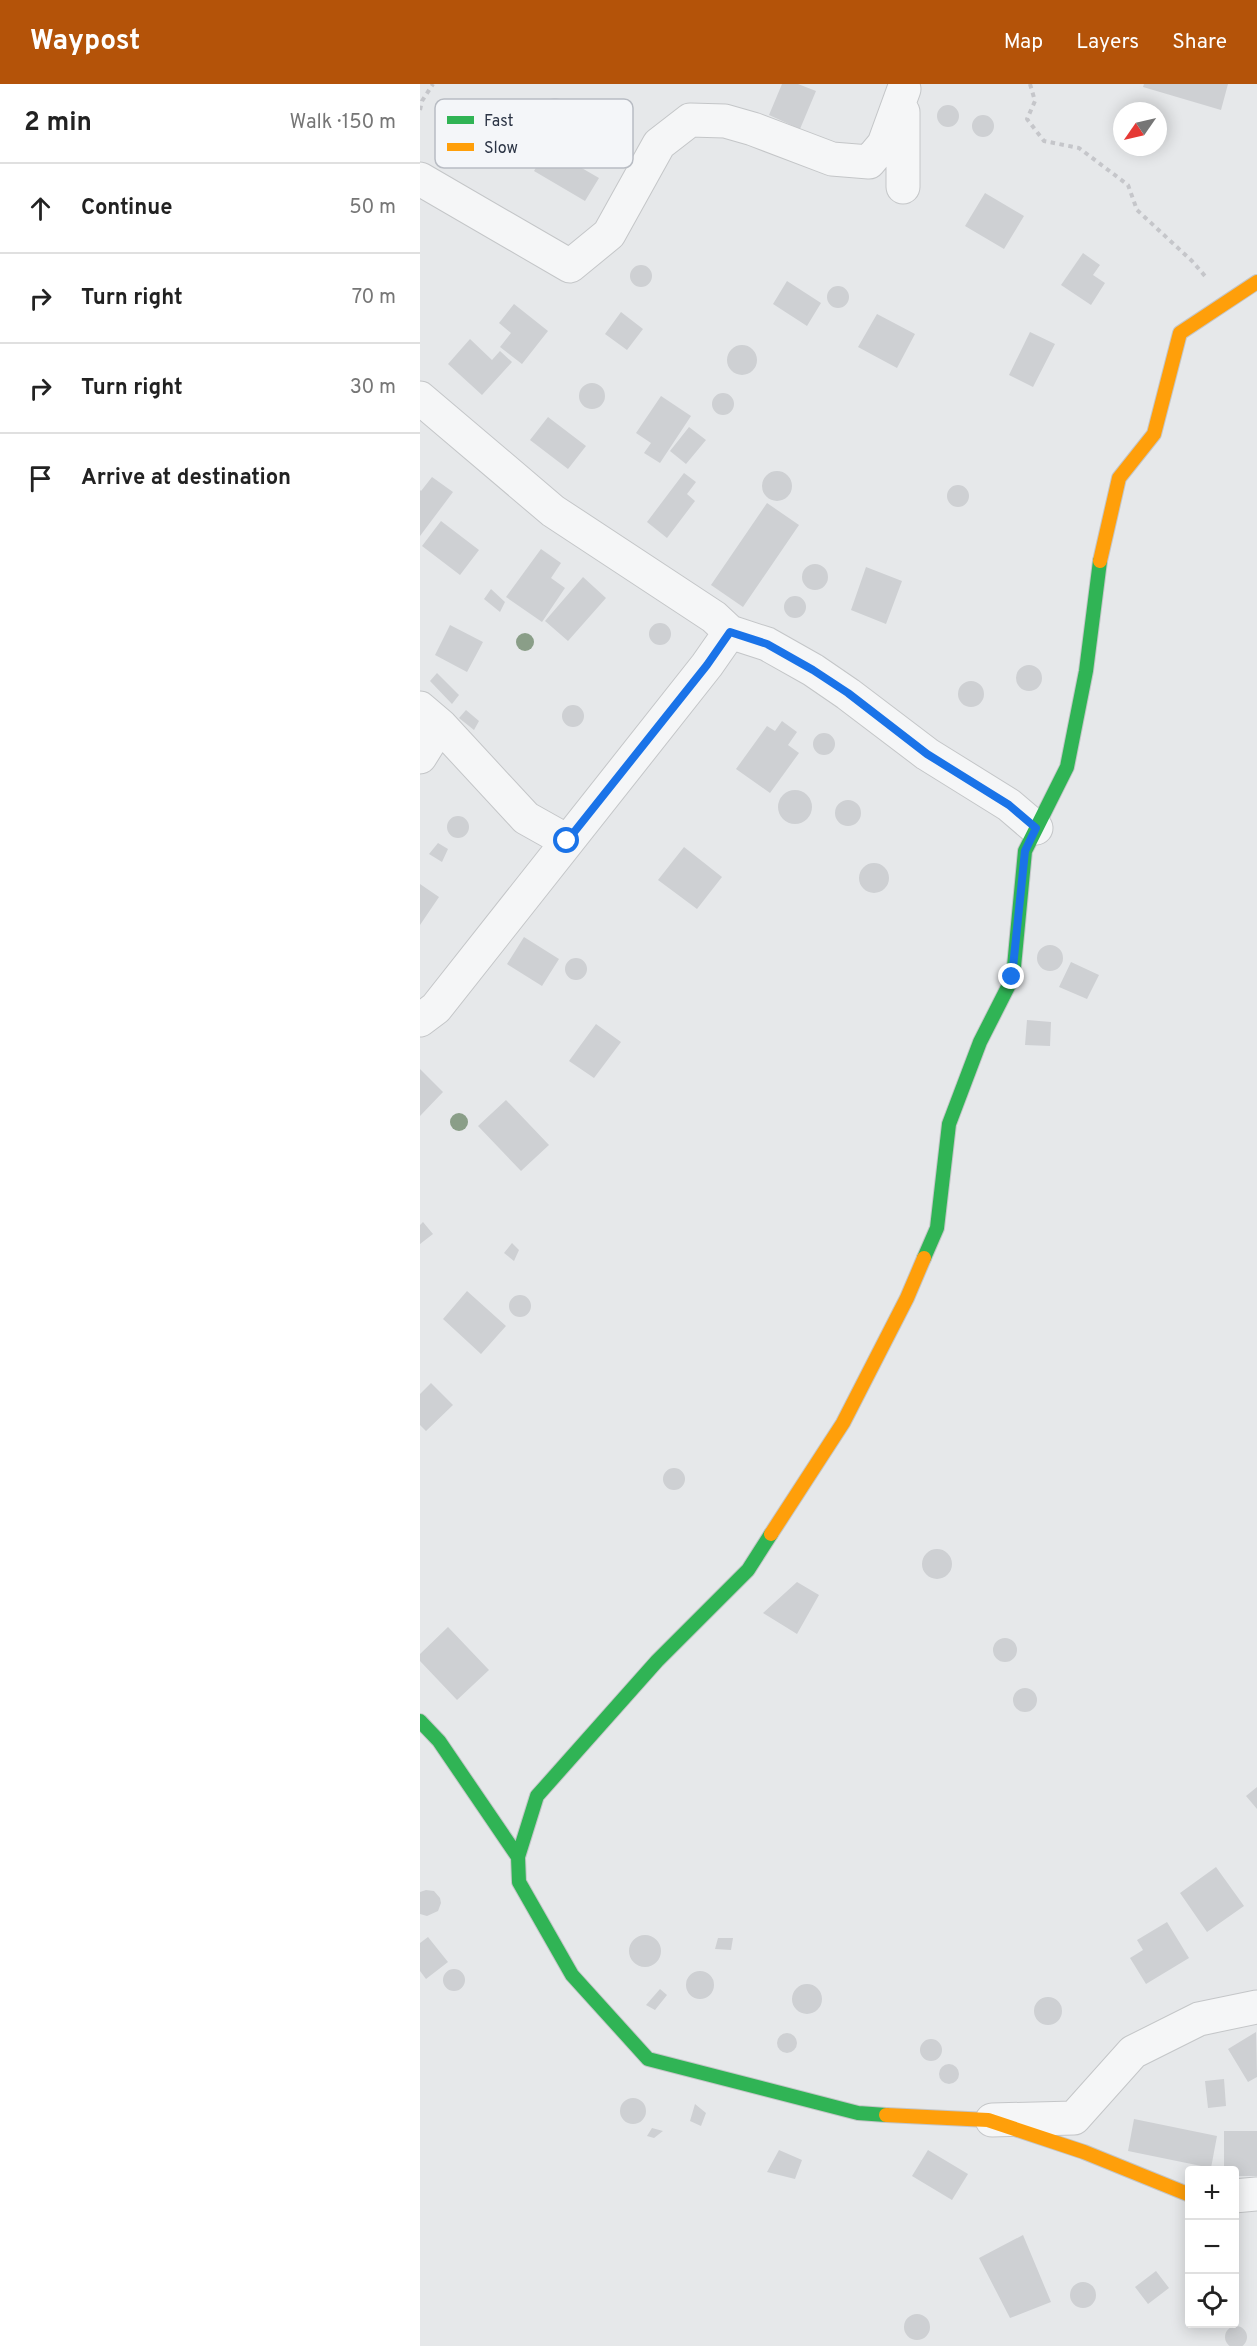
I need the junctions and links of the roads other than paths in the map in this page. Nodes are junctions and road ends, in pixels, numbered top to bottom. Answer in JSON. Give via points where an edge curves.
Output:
{"nodes":[{"id":1,"x":905,"y":87,"type":"edge"},
{"id":2,"x":420,"y":179,"type":"edge"},
{"id":3,"x":903,"y":187,"type":"dead end"},
{"id":4,"x":1257,"y":282,"type":"edge"},
{"id":5,"x":420,"y":398,"type":"edge"},
{"id":6,"x":730,"y":632,"type":"junction"},
{"id":7,"x":430,"y":717,"type":"edge"},
{"id":8,"x":420,"y":757,"type":"edge"},
{"id":9,"x":1036,"y":828,"type":"junction"},
{"id":10,"x":567,"y":841,"type":"junction"},
{"id":11,"x":420,"y":1020,"type":"edge"},
{"id":12,"x":420,"y":1721,"type":"edge"},
{"id":13,"x":518,"y":1857,"type":"junction"},
{"id":14,"x":1257,"y":2007,"type":"edge"},
{"id":15,"x":988,"y":2120,"type":"junction"},
{"id":16,"x":1185,"y":2193,"type":"edge"},
{"id":17,"x":1257,"y":2194,"type":"edge"},
{"id":18,"x":1239,"y":2196,"type":"edge"}],
"edges":[{"from":1,"to":2,"type":"street","via":[[884,144],[869,162],[832,159],[725,121],[690,120],[660,144],[609,234],[570,266]]},
{"from":1,"to":3,"type":"street"},
{"from":4,"to":9,"type":"street","via":[[1180,333],[1154,434],[1119,478],[1101,550],[1086,671],[1067,767]]},
{"from":5,"to":6,"type":"street","via":[[553,511],[714,616]]},
{"from":6,"to":9,"type":"street","via":[[767,644],[813,670],[927,754],[1009,805]]},
{"from":6,"to":10,"type":"street"},
{"from":7,"to":8,"type":"street"},
{"from":7,"to":10,"type":"street","via":[[526,818]]},
{"from":9,"to":13,"type":"street","via":[[1025,851],[1012,977],[980,1042],[949,1124],[937,1228],[901,1308],[843,1423],[748,1570],[657,1661],[537,1796]]},
{"from":10,"to":11,"type":"street","via":[[436,1008]]},
{"from":12,"to":13,"type":"street","via":[[439,1741]]},
{"from":13,"to":15,"type":"street","via":[[519,1882],[572,1974],[648,2059],[858,2113]]},
{"from":14,"to":15,"type":"street","via":[[1199,2019],[1133,2052],[1074,2118]]},
{"from":15,"to":16,"type":"street","via":[[1084,2152]]},
{"from":17,"to":18,"type":"street"}]}
